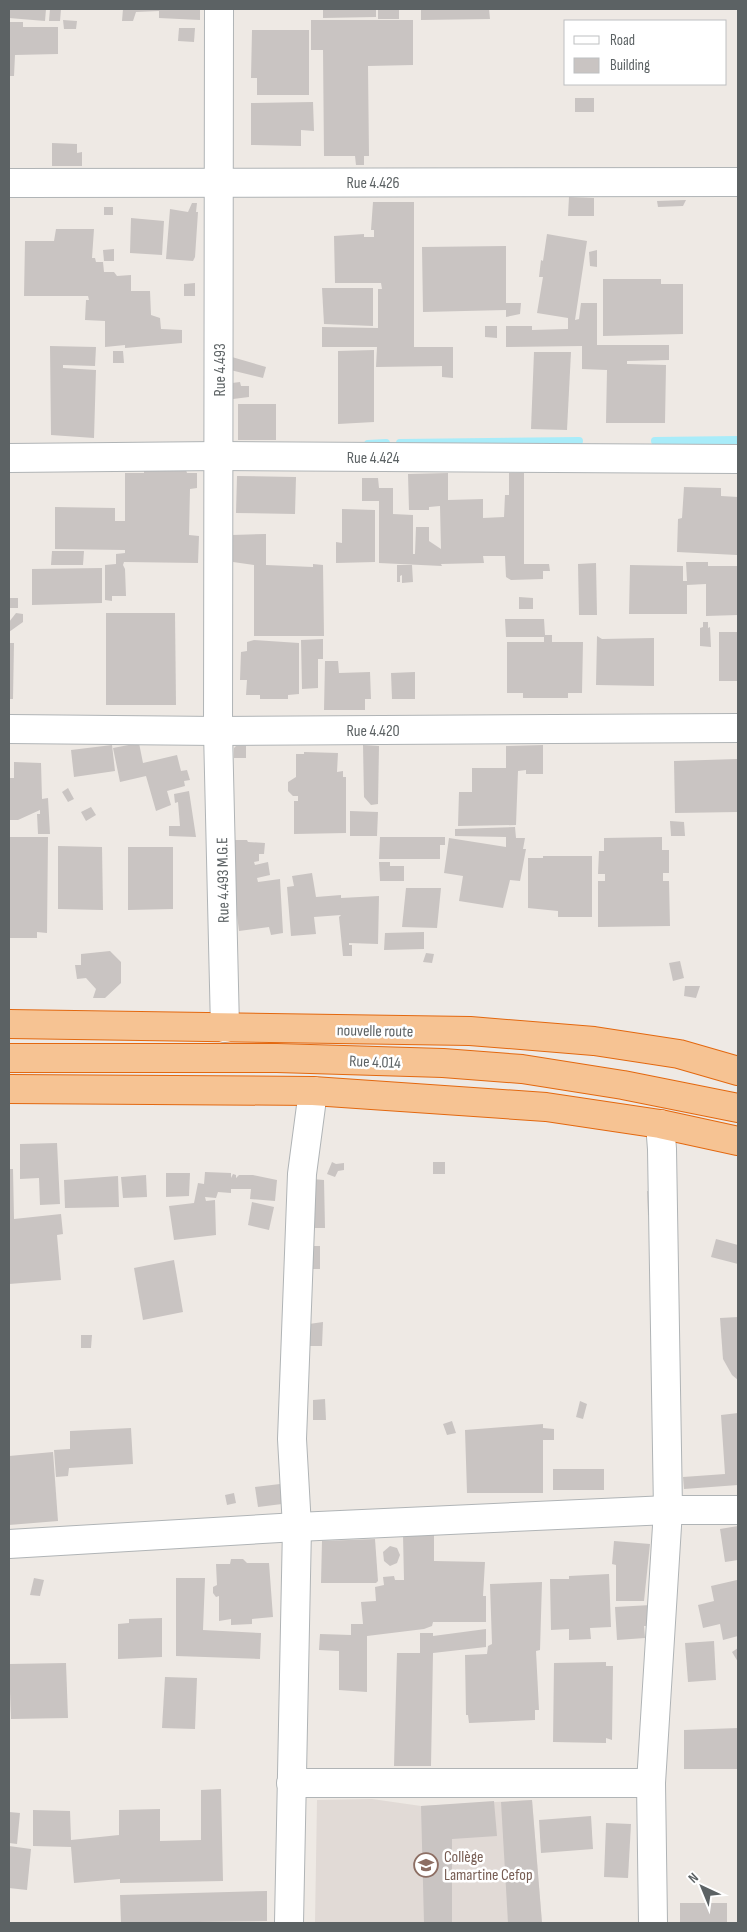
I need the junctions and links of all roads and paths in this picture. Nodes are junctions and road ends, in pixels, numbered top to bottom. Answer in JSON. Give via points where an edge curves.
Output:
{"nodes":[{"id":1,"x":220,"y":9,"type":"edge"},
{"id":2,"x":738,"y":182,"type":"edge"},
{"id":3,"x":9,"y":183,"type":"edge"},
{"id":4,"x":220,"y":183,"type":"junction"},
{"id":5,"x":219,"y":456,"type":"junction"},
{"id":6,"x":9,"y":458,"type":"edge"},
{"id":7,"x":738,"y":458,"type":"edge"},
{"id":8,"x":738,"y":728,"type":"edge"},
{"id":9,"x":9,"y":729,"type":"edge"},
{"id":10,"x":218,"y":731,"type":"junction"},
{"id":11,"x":9,"y":1024,"type":"edge"},
{"id":12,"x":225,"y":1028,"type":"junction"},
{"id":13,"x":9,"y":1058,"type":"edge"},
{"id":14,"x":738,"y":1071,"type":"edge"},
{"id":15,"x":9,"y":1089,"type":"edge"},
{"id":16,"x":313,"y":1091,"type":"junction"},
{"id":17,"x":738,"y":1108,"type":"edge"},
{"id":18,"x":660,"y":1124,"type":"junction"},
{"id":19,"x":738,"y":1141,"type":"edge"},
{"id":20,"x":668,"y":1510,"type":"junction"},
{"id":21,"x":738,"y":1510,"type":"edge"},
{"id":22,"x":297,"y":1527,"type":"junction"},
{"id":23,"x":9,"y":1544,"type":"edge"},
{"id":24,"x":292,"y":1783,"type":"junction"},
{"id":25,"x":650,"y":1783,"type":"junction"},
{"id":26,"x":289,"y":1923,"type":"edge"},
{"id":27,"x":653,"y":1923,"type":"edge"}],
"edges":[{"from":1,"to":4,"type":"street","name":"Rue 4.493"},
{"from":2,"to":4,"type":"street","name":"Rue 4.426"},
{"from":3,"to":4,"type":"street","name":"Rue 4.426"},
{"from":4,"to":5,"type":"street","name":"Rue 4.493"},
{"from":5,"to":6,"type":"street","name":"Rue 4.424"},
{"from":5,"to":7,"type":"street","name":"Rue 4.424"},
{"from":5,"to":10,"type":"street","name":"Rue 4.493"},
{"from":8,"to":10,"type":"street","name":"Rue 4.420"},
{"from":9,"to":10,"type":"street","name":"Rue 4.420"},
{"from":10,"to":12,"type":"street","name":"Rue 4.493 M.G.E"},
{"from":11,"to":12,"type":"highway","name":"nouvelle route"},
{"from":12,"to":14,"type":"highway","name":"nouvelle route","via":[[470,1031],[594,1041],[679,1054]]},
{"from":13,"to":17,"type":"highway","name":"Rue 4.014","via":[[277,1058],[443,1063],[522,1069]]},
{"from":15,"to":16,"type":"highway"},
{"from":16,"to":18,"type":"highway","via":[[546,1107]]},
{"from":16,"to":22,"type":"street","via":[[302,1174],[292,1439]]},
{"from":18,"to":19,"type":"highway"},
{"from":18,"to":20,"type":"street"},
{"from":20,"to":21,"type":"street"},
{"from":20,"to":22,"type":"street"},
{"from":20,"to":25,"type":"street"},
{"from":22,"to":23,"type":"street"},
{"from":22,"to":24,"type":"street"},
{"from":24,"to":25,"type":"street"},
{"from":24,"to":26,"type":"street"},
{"from":25,"to":27,"type":"street"}]}
